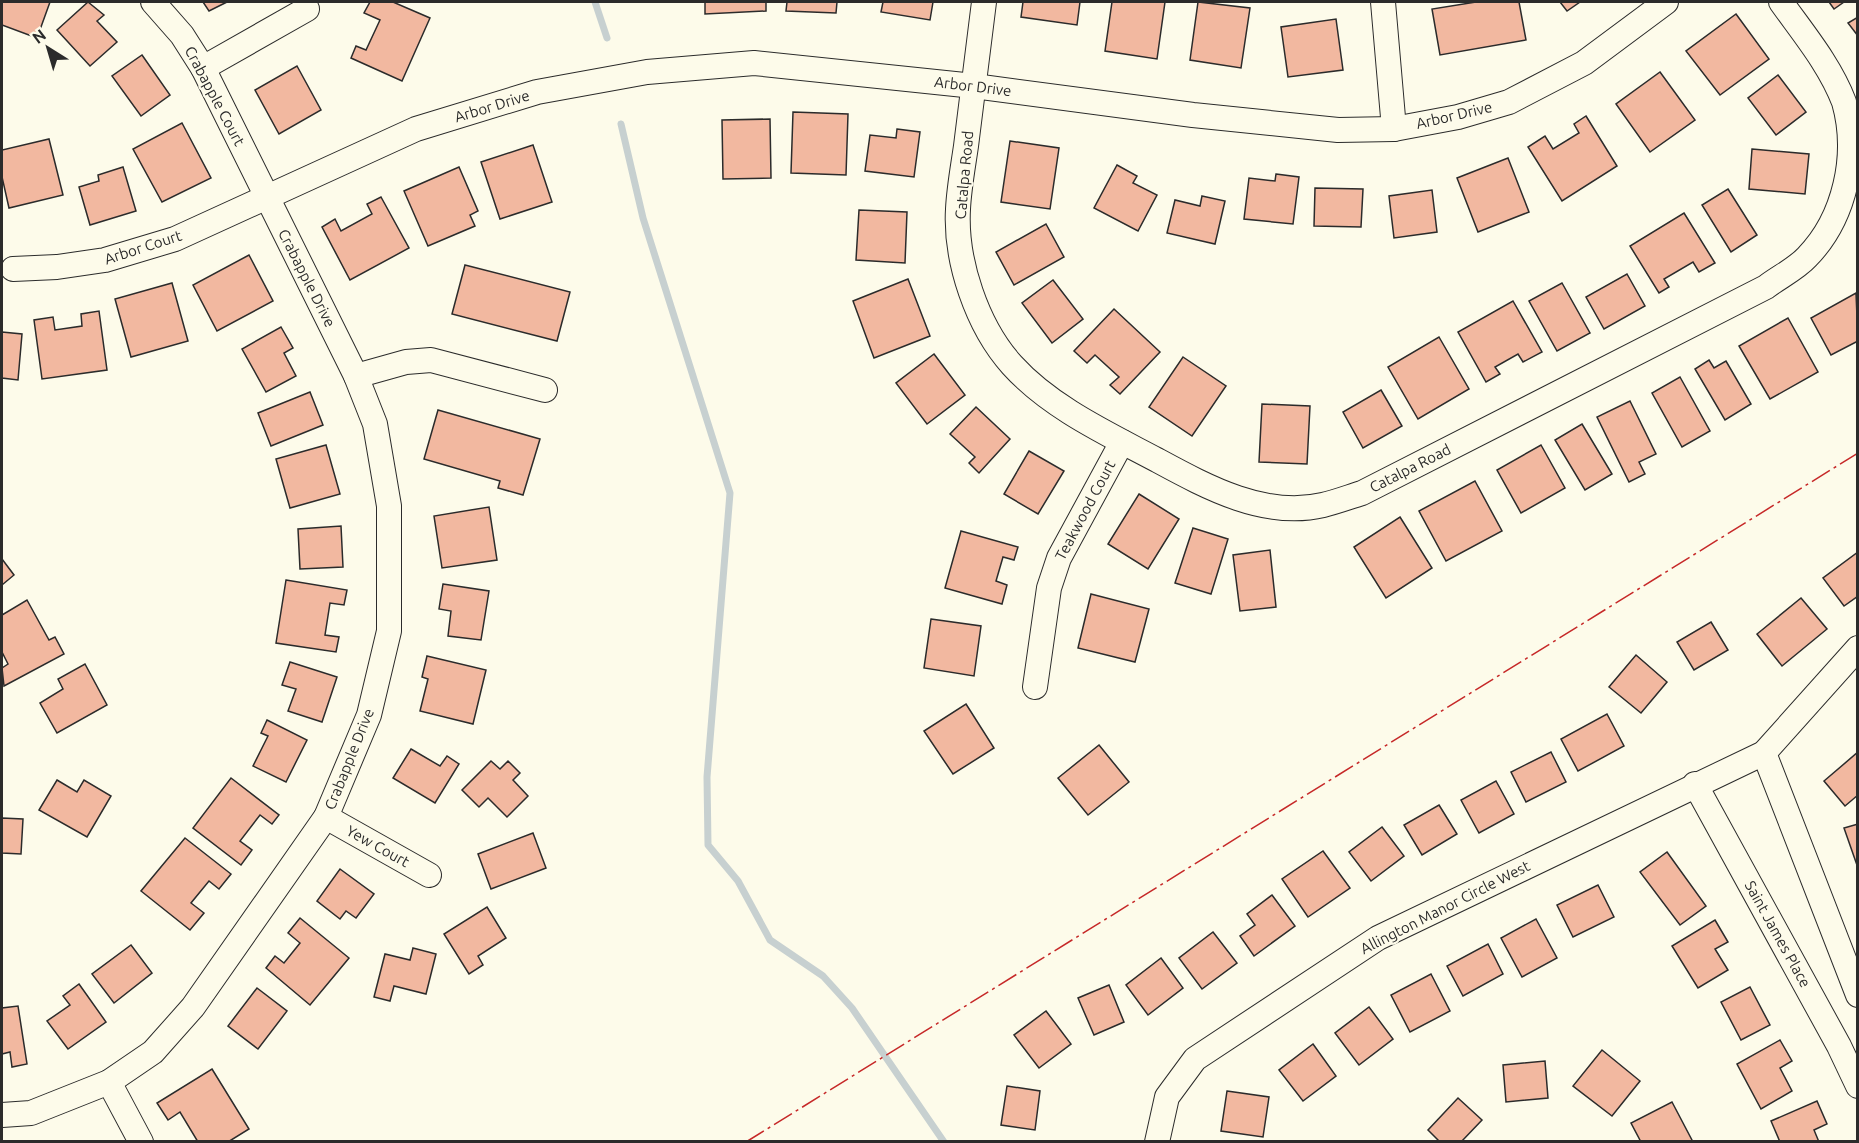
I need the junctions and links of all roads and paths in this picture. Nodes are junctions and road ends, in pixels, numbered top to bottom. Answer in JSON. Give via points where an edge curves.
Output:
{"nodes":[{"id":1,"x":153,"y":2,"type":"edge"},
{"id":2,"x":984,"y":2,"type":"edge"},
{"id":3,"x":1383,"y":2,"type":"edge"},
{"id":4,"x":1666,"y":2,"type":"edge"},
{"id":5,"x":1781,"y":2,"type":"edge"},
{"id":6,"x":306,"y":9,"type":"dead end"},
{"id":7,"x":203,"y":68,"type":"junction"},
{"id":8,"x":974,"y":86,"type":"junction"},
{"id":9,"x":1394,"y":129,"type":"junction"},
{"id":10,"x":267,"y":198,"type":"junction"},
{"id":11,"x":13,"y":269,"type":"dead end"},
{"id":12,"x":356,"y":376,"type":"junction"},
{"id":13,"x":545,"y":390,"type":"dead end"},
{"id":14,"x":1122,"y":441,"type":"junction"},
{"id":15,"x":1857,"y":648,"type":"edge"},
{"id":16,"x":1035,"y":687,"type":"dead end"},
{"id":17,"x":1764,"y":753,"type":"junction"},
{"id":18,"x":1695,"y":784,"type":"junction"},
{"id":19,"x":326,"y":816,"type":"junction"},
{"id":20,"x":429,"y":875,"type":"dead end"},
{"id":21,"x":1857,"y":995,"type":"edge"},
{"id":22,"x":109,"y":1082,"type":"junction"},
{"id":23,"x":1857,"y":1086,"type":"edge"},
{"id":24,"x":2,"y":1115,"type":"edge"},
{"id":25,"x":141,"y":1142,"type":"edge"},
{"id":26,"x":1157,"y":1142,"type":"edge"}],
"edges":[{"from":1,"to":7,"type":"street","name":"Crabapple Court","via":[[182,35]]},
{"from":2,"to":8,"type":"street","name":"Catalpa Road"},
{"from":3,"to":9,"type":"street"},
{"from":4,"to":9,"type":"street","name":"Arbor Drive","via":[[1584,63],[1509,102]]},
{"from":5,"to":14,"type":"street","name":"Catalpa Road","via":[[1821,58],[1845,103],[1852,142],[1848,191],[1832,227],[1806,259],[1766,286],[1362,493],[1321,506],[1264,505],[1234,498]]},
{"from":6,"to":7,"type":"street"},
{"from":7,"to":10,"type":"street","name":"Crabapple Court"},
{"from":8,"to":9,"type":"street","name":"Arbor Drive","via":[[1338,130]]},
{"from":8,"to":10,"type":"street","name":"Arbor Drive","via":[[754,63],[647,72],[537,92],[416,129]]},
{"from":8,"to":14,"type":"street","name":"Catalpa Road","via":[[957,210],[964,264],[978,309],[994,342],[1012,365],[1053,401]]},
{"from":10,"to":11,"type":"street","name":"Arbor Court","via":[[175,239],[105,260]]},
{"from":10,"to":12,"type":"street","name":"Crabapple Drive"},
{"from":12,"to":13,"type":"street","via":[[406,362],[431,360]]},
{"from":12,"to":19,"type":"street","name":"Crabapple Drive","via":[[375,424],[389,506],[389,631],[369,715]]},
{"from":14,"to":16,"type":"street","name":"Teakwood Court","via":[[1059,558],[1049,588]]},
{"from":15,"to":17,"type":"street"},
{"from":17,"to":18,"type":"street","name":"Allington Manor Circle West"},
{"from":17,"to":21,"type":"street"},
{"from":18,"to":23,"type":"street","name":"Saint James Place","via":[[1839,1046]]},
{"from":18,"to":26,"type":"street","name":"Allington Manor Circle West","via":[[1378,938],[1214,1046],[1195,1059],[1167,1097]]},
{"from":19,"to":20,"type":"street","name":"Yew Court"},
{"from":19,"to":22,"type":"street","name":"Crabapple Drive","via":[[192,1007],[153,1052]]},
{"from":22,"to":24,"type":"street","name":"Crabapple Drive","via":[[31,1113]]},
{"from":22,"to":25,"type":"street"}]}
